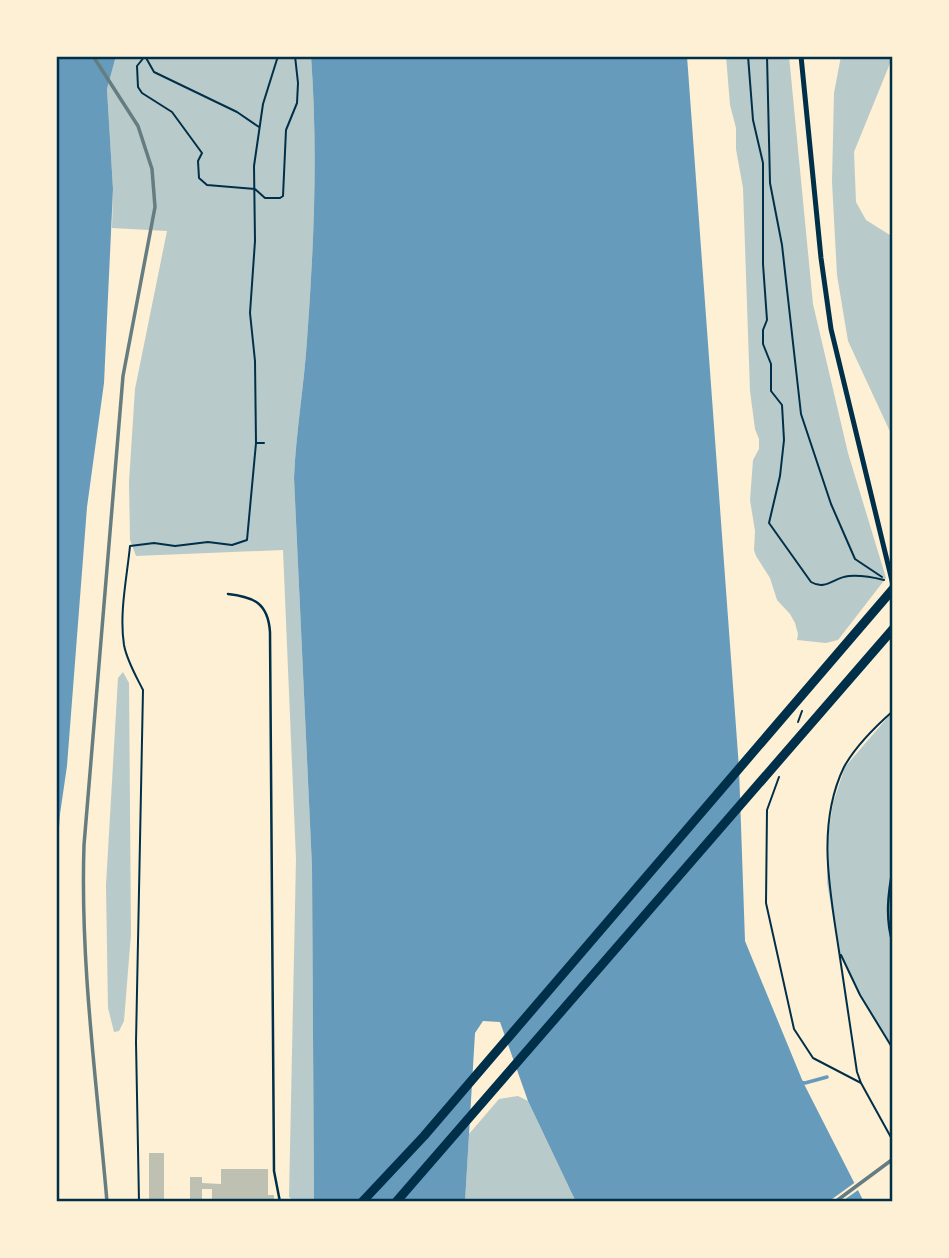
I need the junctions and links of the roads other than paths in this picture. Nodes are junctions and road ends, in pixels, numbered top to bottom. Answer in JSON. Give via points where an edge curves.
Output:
{"nodes":[{"id":1,"x":800,"y":56,"type":"edge"},
{"id":2,"x":893,"y":585,"type":"edge"},
{"id":3,"x":228,"y":594,"type":"dead end"},
{"id":4,"x":893,"y":629,"type":"edge"},
{"id":5,"x":893,"y":868,"type":"edge"},
{"id":6,"x":893,"y":944,"type":"edge"},
{"id":7,"x":280,"y":1202,"type":"edge"},
{"id":8,"x":362,"y":1202,"type":"edge"},
{"id":9,"x":396,"y":1202,"type":"edge"}],
"edges":[{"from":1,"to":2,"type":"street","via":[[831,329]]},
{"from":2,"to":8,"type":"highway","via":[[460,1094]]},
{"from":3,"to":7,"type":"lane","via":[[258,602],[265,610],[270,632],[274,1171]]},
{"from":4,"to":9,"type":"highway"},
{"from":5,"to":6,"type":"lane","via":[[888,915]]}]}
